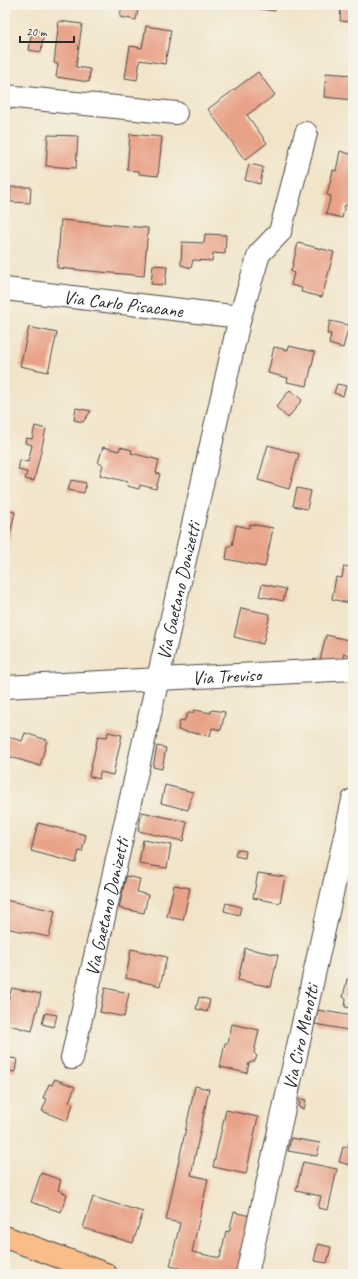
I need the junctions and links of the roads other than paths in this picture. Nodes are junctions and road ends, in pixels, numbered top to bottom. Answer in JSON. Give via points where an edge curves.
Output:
{"nodes":[{"id":1,"x":5,"y":96,"type":"edge"},
{"id":2,"x":176,"y":113,"type":"dead end"},
{"id":3,"x":306,"y":133,"type":"dead end"},
{"id":4,"x":5,"y":289,"type":"edge"},
{"id":5,"x":240,"y":317,"type":"junction"},
{"id":6,"x":353,"y":669,"type":"edge"},
{"id":7,"x":158,"y":679,"type":"junction"},
{"id":8,"x":5,"y":687,"type":"edge"},
{"id":9,"x":353,"y":800,"type":"edge"},
{"id":10,"x":72,"y":1058,"type":"dead end"},
{"id":11,"x":5,"y":1237,"type":"edge"},
{"id":12,"x":106,"y":1274,"type":"edge"},
{"id":13,"x":247,"y":1274,"type":"edge"}],
"edges":[{"from":1,"to":2,"type":"street"},
{"from":3,"to":5,"type":"street","name":"Via Gaetano Donizetti","via":[[280,232],[259,254]]},
{"from":4,"to":5,"type":"street","name":"Via Carlo Pisacane"},
{"from":5,"to":7,"type":"street","name":"Via Gaetano Donizetti"},
{"from":6,"to":7,"type":"street","name":"Via Treviso"},
{"from":7,"to":8,"type":"street","name":"Via Treviso"},
{"from":7,"to":10,"type":"street","name":"Via Gaetano Donizetti"},
{"from":9,"to":13,"type":"street","name":"Via Ciro Menotti"},
{"from":11,"to":12,"type":"main road"}]}
